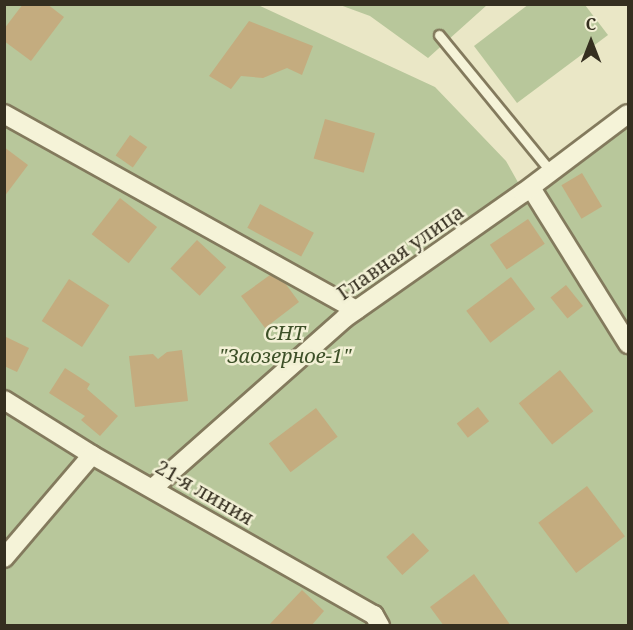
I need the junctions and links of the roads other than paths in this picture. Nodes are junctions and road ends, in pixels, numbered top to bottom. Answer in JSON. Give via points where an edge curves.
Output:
{"nodes":[{"id":1,"x":439,"y":35,"type":"dead end"},
{"id":2,"x":4,"y":114,"type":"edge"},
{"id":3,"x":628,"y":114,"type":"edge"},
{"id":4,"x":551,"y":172,"type":"junction"},
{"id":5,"x":531,"y":188,"type":"junction"},
{"id":6,"x":356,"y":310,"type":"junction"},
{"id":7,"x":628,"y":344,"type":"edge"},
{"id":8,"x":4,"y":400,"type":"edge"},
{"id":9,"x":92,"y":455,"type":"junction"},
{"id":10,"x":154,"y":487,"type":"junction"},
{"id":11,"x":4,"y":558,"type":"edge"},
{"id":12,"x":380,"y":626,"type":"edge"}],
"edges":[{"from":1,"to":4,"type":"lane"},
{"from":2,"to":6,"type":"street"},
{"from":3,"to":4,"type":"street","name":"Главная улица"},
{"from":4,"to":5,"type":"street","name":"Главная улица"},
{"from":5,"to":6,"type":"street","name":"Главная улица"},
{"from":5,"to":7,"type":"street"},
{"from":6,"to":10,"type":"street","name":"Главная улица"},
{"from":8,"to":9,"type":"street","name":"21-я линия"},
{"from":9,"to":10,"type":"street","name":"21-я линия"},
{"from":9,"to":11,"type":"street"},
{"from":10,"to":12,"type":"street","name":"21-я линия","via":[[374,615]]}]}
